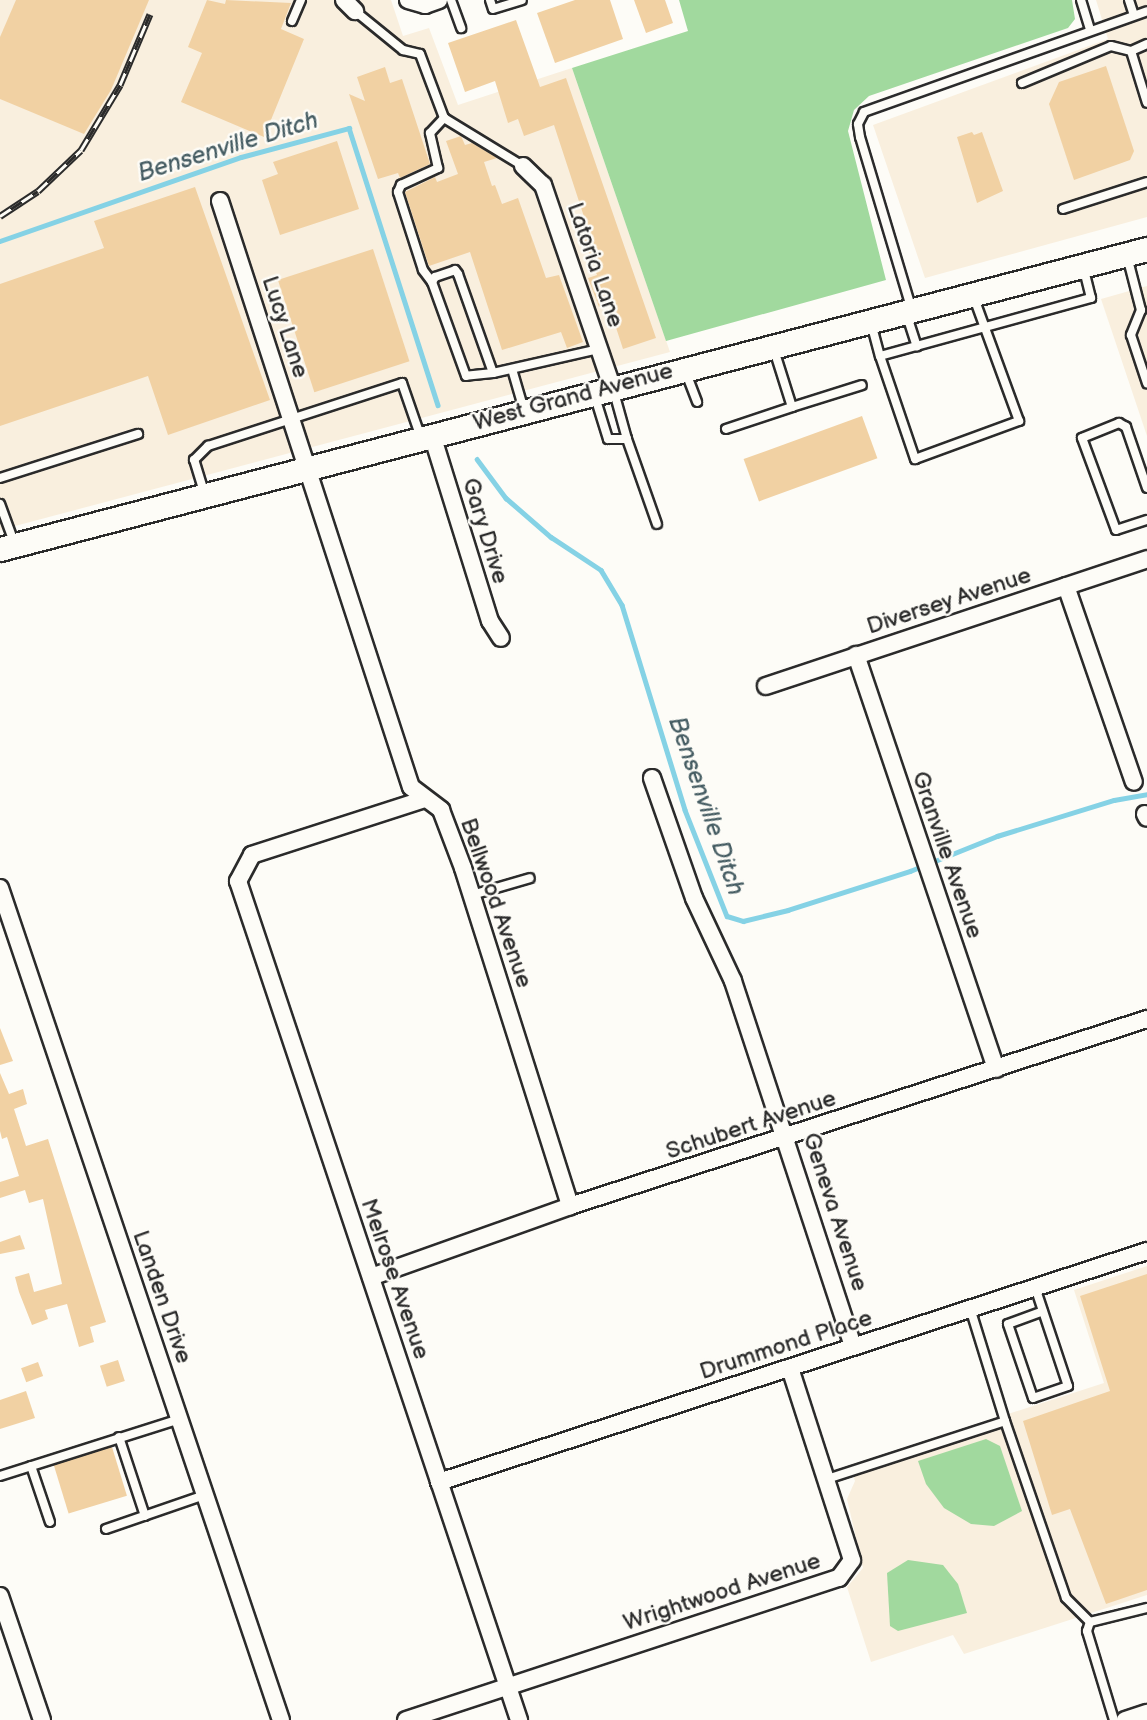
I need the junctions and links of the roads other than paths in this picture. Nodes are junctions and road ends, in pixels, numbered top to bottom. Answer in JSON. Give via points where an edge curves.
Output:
{"nodes":[{"id":1,"x":300,"y":0,"type":"edge"},
{"id":2,"x":439,"y":0,"type":"edge"},
{"id":3,"x":451,"y":0,"type":"edge"},
{"id":4,"x":490,"y":0,"type":"edge"},
{"id":5,"x":522,"y":0,"type":"edge"},
{"id":6,"x":1081,"y":0,"type":"edge"},
{"id":7,"x":1129,"y":0,"type":"edge"},
{"id":8,"x":410,"y":2,"type":"edge"},
{"id":9,"x":349,"y":5,"type":"edge"},
{"id":10,"x":1147,"y":12,"type":"edge"},
{"id":11,"x":1134,"y":15,"type":"junction"},
{"id":12,"x":292,"y":21,"type":"dead end"},
{"id":13,"x":461,"y":28,"type":"dead end"},
{"id":14,"x":1090,"y":30,"type":"junction"},
{"id":15,"x":1147,"y":44,"type":"edge"},
{"id":16,"x":1131,"y":51,"type":"junction"},
{"id":17,"x":1022,"y":83,"type":"dead end"},
{"id":18,"x":1147,"y":103,"type":"edge"},
{"id":19,"x":444,"y":118,"type":"junction"},
{"id":20,"x":523,"y":166,"type":"joint"},
{"id":21,"x":1147,"y":182,"type":"edge"},
{"id":22,"x":220,"y":201,"type":"dead end"},
{"id":23,"x":1063,"y":209,"type":"dead end"},
{"id":24,"x":1137,"y":251,"type":"edge"},
{"id":25,"x":1082,"y":265,"type":"junction"},
{"id":26,"x":432,"y":282,"type":"junction"},
{"id":27,"x":972,"y":292,"type":"junction"},
{"id":28,"x":908,"y":309,"type":"junction"},
{"id":29,"x":1144,"y":309,"type":"edge"},
{"id":30,"x":870,"y":318,"type":"junction"},
{"id":31,"x":984,"y":328,"type":"junction"},
{"id":32,"x":772,"y":344,"type":"junction"},
{"id":33,"x":917,"y":346,"type":"junction"},
{"id":34,"x":599,"y":349,"type":"junction"},
{"id":35,"x":880,"y":356,"type":"junction"},
{"id":36,"x":684,"y":367,"type":"junction"},
{"id":37,"x":512,"y":369,"type":"junction"},
{"id":38,"x":493,"y":373,"type":"junction"},
{"id":39,"x":1147,"y":383,"type":"edge"},
{"id":40,"x":862,"y":385,"type":"dead end"},
{"id":41,"x":602,"y":388,"type":"junction"},
{"id":42,"x":697,"y":402,"type":"dead end"},
{"id":43,"x":792,"y":407,"type":"junction"},
{"id":44,"x":524,"y":410,"type":"junction"},
{"id":45,"x":291,"y":419,"type":"junction"},
{"id":46,"x":726,"y":429,"type":"dead end"},
{"id":47,"x":138,"y":434,"type":"dead end"},
{"id":48,"x":426,"y":436,"type":"junction"},
{"id":49,"x":627,"y":439,"type":"junction"},
{"id":50,"x":306,"y":468,"type":"junction"},
{"id":51,"x":0,"y":478,"type":"edge"},
{"id":52,"x":1147,"y":488,"type":"edge"},
{"id":53,"x":205,"y":495,"type":"junction"},
{"id":54,"x":0,"y":504,"type":"edge"},
{"id":55,"x":1147,"y":520,"type":"edge"},
{"id":56,"x":657,"y":524,"type":"dead end"},
{"id":57,"x":8,"y":547,"type":"edge"},
{"id":58,"x":1147,"y":559,"type":"edge"},
{"id":59,"x":1066,"y":586,"type":"junction"},
{"id":60,"x":501,"y":638,"type":"dead end"},
{"id":61,"x":856,"y":656,"type":"junction"},
{"id":62,"x":765,"y":686,"type":"dead end"},
{"id":63,"x":652,"y":778,"type":"dead end"},
{"id":64,"x":1134,"y":782,"type":"dead end"},
{"id":65,"x":425,"y":799,"type":"junction"},
{"id":66,"x":530,"y":878,"type":"dead end"},
{"id":67,"x":0,"y":888,"type":"edge"},
{"id":68,"x":472,"y":895,"type":"junction"},
{"id":69,"x":1147,"y":1019,"type":"edge"},
{"id":70,"x":996,"y":1069,"type":"junction"},
{"id":71,"x":788,"y":1137,"type":"junction"},
{"id":72,"x":570,"y":1206,"type":"junction"},
{"id":73,"x":1147,"y":1251,"type":"edge"},
{"id":74,"x":371,"y":1277,"type":"junction"},
{"id":75,"x":1035,"y":1287,"type":"junction"},
{"id":76,"x":970,"y":1308,"type":"junction"},
{"id":77,"x":1043,"y":1311,"type":"junction"},
{"id":78,"x":853,"y":1346,"type":"junction"},
{"id":79,"x":790,"y":1368,"type":"junction"},
{"id":80,"x":180,"y":1419,"type":"junction"},
{"id":81,"x":1004,"y":1421,"type":"junction"},
{"id":82,"x":119,"y":1437,"type":"junction"},
{"id":83,"x":31,"y":1466,"type":"junction"},
{"id":84,"x":0,"y":1476,"type":"edge"},
{"id":85,"x":827,"y":1479,"type":"junction"},
{"id":86,"x":439,"y":1482,"type":"junction"},
{"id":87,"x":205,"y":1495,"type":"junction"},
{"id":88,"x":145,"y":1516,"type":"junction"},
{"id":89,"x":50,"y":1522,"type":"dead end"},
{"id":90,"x":107,"y":1529,"type":"dead end"},
{"id":91,"x":0,"y":1596,"type":"edge"},
{"id":92,"x":1147,"y":1608,"type":"edge"},
{"id":93,"x":1090,"y":1622,"type":"junction"},
{"id":94,"x":508,"y":1686,"type":"junction"},
{"id":95,"x":1147,"y":1713,"type":"edge"},
{"id":96,"x":42,"y":1720,"type":"edge"},
{"id":97,"x":281,"y":1720,"type":"edge"},
{"id":98,"x":405,"y":1720,"type":"edge"},
{"id":99,"x":519,"y":1720,"type":"edge"},
{"id":100,"x":1114,"y":1720,"type":"edge"},
{"id":101,"x":1125,"y":1720,"type":"edge"}],
"edges":[{"from":1,"to":12,"type":"lane"},
{"from":2,"to":8,"type":"street"},
{"from":3,"to":13,"type":"lane"},
{"from":4,"to":5,"type":"lane","via":[[493,9]]},
{"from":6,"to":14,"type":"lane"},
{"from":7,"to":11,"type":"lane"},
{"from":9,"to":19,"type":"lane","via":[[404,51],[420,54]]},
{"from":10,"to":11,"type":"lane"},
{"from":11,"to":14,"type":"lane"},
{"from":14,"to":28,"type":"lane","via":[[864,112],[858,124],[860,137]]},
{"from":15,"to":16,"type":"lane"},
{"from":16,"to":17,"type":"lane","via":[[1111,46]]},
{"from":16,"to":18,"type":"lane"},
{"from":19,"to":20,"type":"lane"},
{"from":19,"to":26,"type":"lane","via":[[430,133],[438,167],[401,185],[398,192],[423,270]]},
{"from":20,"to":34,"type":"street","name":"Latoria Lane","via":[[543,185]]},
{"from":21,"to":23,"type":"lane"},
{"from":22,"to":45,"type":"street","name":"Lucy Lane"},
{"from":24,"to":25,"type":"main road","name":"West Grand Avenue"},
{"from":24,"to":29,"type":"lane"},
{"from":25,"to":27,"type":"main road","name":"West Grand Avenue"},
{"from":25,"to":31,"type":"lane","via":[[1091,298]]},
{"from":26,"to":38,"type":"lane","via":[[466,376]]},
{"from":26,"to":38,"type":"lane","via":[[456,270]]},
{"from":27,"to":28,"type":"main road","name":"West Grand Avenue"},
{"from":27,"to":31,"type":"lane"},
{"from":28,"to":30,"type":"main road","name":"West Grand Avenue"},
{"from":28,"to":33,"type":"lane"},
{"from":29,"to":39,"type":"lane","via":[[1131,335]]},
{"from":30,"to":32,"type":"main road","name":"West Grand Avenue"},
{"from":30,"to":35,"type":"lane"},
{"from":31,"to":33,"type":"lane"},
{"from":31,"to":35,"type":"lane","via":[[1019,421],[915,459]]},
{"from":32,"to":36,"type":"main road","name":"West Grand Avenue"},
{"from":32,"to":43,"type":"lane"},
{"from":33,"to":35,"type":"lane"},
{"from":34,"to":37,"type":"lane"},
{"from":34,"to":41,"type":"street","name":"Latoria Lane"},
{"from":36,"to":41,"type":"main road","name":"West Grand Avenue"},
{"from":36,"to":42,"type":"lane"},
{"from":37,"to":38,"type":"lane"},
{"from":37,"to":44,"type":"lane"},
{"from":40,"to":43,"type":"lane"},
{"from":41,"to":44,"type":"main road","name":"West Grand Avenue"},
{"from":41,"to":49,"type":"lane"},
{"from":41,"to":49,"type":"lane","via":[[608,439]]},
{"from":43,"to":46,"type":"lane"},
{"from":44,"to":48,"type":"main road","name":"West Grand Avenue"},
{"from":45,"to":48,"type":"lane","via":[[402,383]]},
{"from":45,"to":50,"type":"street","name":"Lucy Lane"},
{"from":45,"to":53,"type":"lane","via":[[199,453],[195,466]]},
{"from":47,"to":51,"type":"lane"},
{"from":48,"to":50,"type":"main road","name":"West Grand Avenue"},
{"from":48,"to":60,"type":"street","name":"Gary Drive","via":[[490,621]]},
{"from":49,"to":56,"type":"lane"},
{"from":50,"to":53,"type":"main road","name":"West Grand Avenue"},
{"from":50,"to":65,"type":"street","name":"Bellwood Avenue","via":[[411,787]]},
{"from":52,"to":55,"type":"lane","via":[[1126,427],[1119,423],[1082,438],[1116,530]]},
{"from":53,"to":57,"type":"main road","name":"West Grand Avenue"},
{"from":54,"to":57,"type":"lane"},
{"from":58,"to":59,"type":"street","name":"Diversey Avenue"},
{"from":59,"to":61,"type":"street","name":"Diversey Avenue"},
{"from":59,"to":64,"type":"street"},
{"from":61,"to":62,"type":"street","name":"Diversey Avenue"},
{"from":61,"to":70,"type":"street","name":"Granville Avenue"},
{"from":63,"to":71,"type":"street","name":"Geneva Avenue","via":[[694,898],[733,981]]},
{"from":65,"to":68,"type":"street","name":"Bellwood Avenue","via":[[441,810]]},
{"from":65,"to":74,"type":"street","name":"Melrose Avenue","via":[[252,855],[238,881]]},
{"from":66,"to":68,"type":"lane"},
{"from":67,"to":80,"type":"street","name":"Landen Drive"},
{"from":68,"to":72,"type":"street","name":"Bellwood Avenue"},
{"from":69,"to":70,"type":"street","name":"Schubert Avenue"},
{"from":70,"to":71,"type":"street","name":"Schubert Avenue"},
{"from":71,"to":72,"type":"street","name":"Schubert Avenue"},
{"from":71,"to":78,"type":"street","name":"Geneva Avenue"},
{"from":72,"to":74,"type":"street","name":"Schubert Avenue"},
{"from":73,"to":75,"type":"street","name":"Drummond Place"},
{"from":74,"to":86,"type":"street","name":"Melrose Avenue"},
{"from":75,"to":76,"type":"street","name":"Drummond Place"},
{"from":75,"to":77,"type":"lane"},
{"from":76,"to":78,"type":"street","name":"Drummond Place"},
{"from":76,"to":81,"type":"lane"},
{"from":77,"to":77,"type":"lane","via":[[1008,1324],[1033,1398],[1068,1385]]},
{"from":78,"to":79,"type":"street","name":"Drummond Place"},
{"from":79,"to":85,"type":"street","name":"Wrightwood Avenue"},
{"from":79,"to":86,"type":"street","name":"Drummond Place"},
{"from":80,"to":82,"type":"lane"},
{"from":80,"to":87,"type":"street","name":"Landen Drive"},
{"from":81,"to":85,"type":"lane"},
{"from":81,"to":93,"type":"lane","via":[[1066,1598]]},
{"from":82,"to":83,"type":"lane"},
{"from":82,"to":88,"type":"lane"},
{"from":83,"to":84,"type":"lane"},
{"from":83,"to":89,"type":"lane"},
{"from":85,"to":94,"type":"street","name":"Wrightwood Avenue","via":[[852,1560],[839,1578]]},
{"from":86,"to":94,"type":"street","name":"Melrose Avenue"},
{"from":87,"to":88,"type":"lane"},
{"from":87,"to":97,"type":"street","name":"Landen Drive"},
{"from":88,"to":90,"type":"lane"},
{"from":91,"to":96,"type":"street"},
{"from":92,"to":93,"type":"lane"},
{"from":93,"to":100,"type":"lane","via":[[1087,1631]]},
{"from":94,"to":98,"type":"street","name":"Wrightwood Avenue"},
{"from":94,"to":99,"type":"street","name":"Melrose Avenue"},
{"from":95,"to":101,"type":"street"}]}
